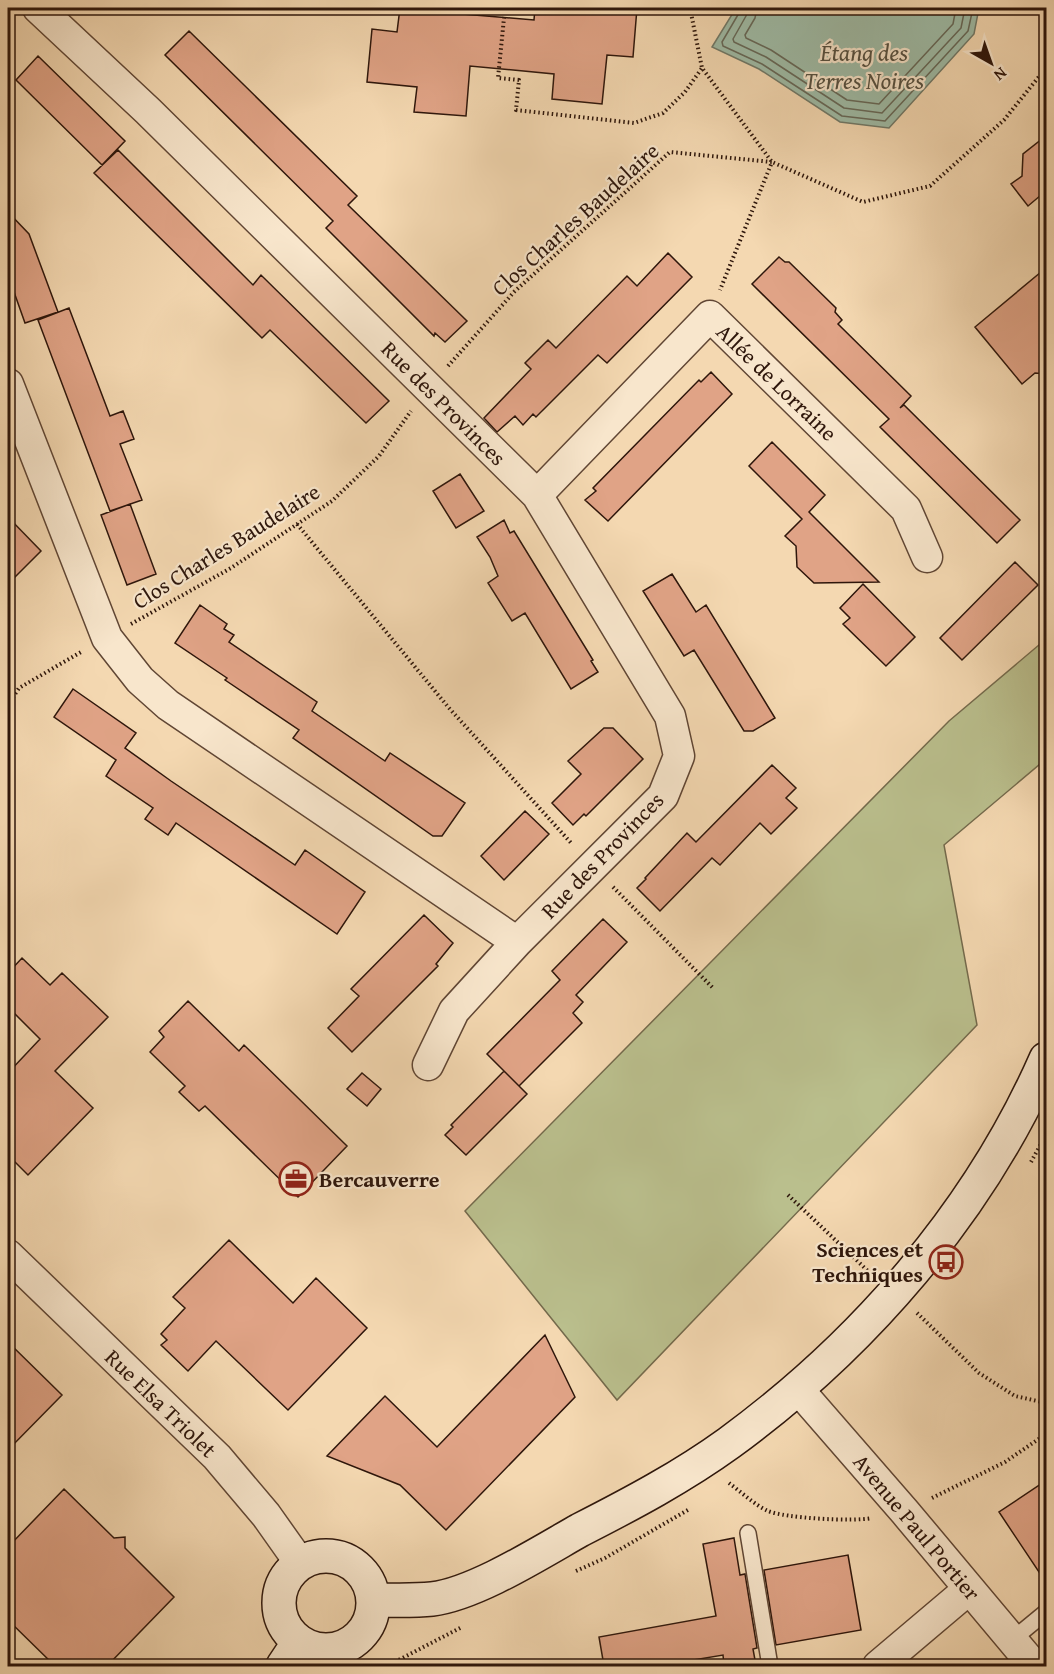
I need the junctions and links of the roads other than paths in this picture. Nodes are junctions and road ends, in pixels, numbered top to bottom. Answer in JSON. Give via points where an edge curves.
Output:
{"nodes":[{"id":1,"x":38,"y":8,"type":"edge"},
{"id":2,"x":8,"y":384,"type":"edge"},
{"id":3,"x":17,"y":441,"type":"edge"},
{"id":4,"x":537,"y":495,"type":"junction"},
{"id":5,"x":927,"y":557,"type":"dead end"},
{"id":6,"x":517,"y":942,"type":"junction"},
{"id":7,"x":1047,"y":1059,"type":"edge"},
{"id":8,"x":428,"y":1065,"type":"dead end"},
{"id":9,"x":8,"y":1255,"type":"edge"},
{"id":10,"x":798,"y":1389,"type":"junction"},
{"id":11,"x":748,"y":1533,"type":"dead end"},
{"id":12,"x":300,"y":1563,"type":"junction"},
{"id":13,"x":969,"y":1589,"type":"junction"},
{"id":14,"x":373,"y":1600,"type":"junction"},
{"id":15,"x":1047,"y":1612,"type":"edge"},
{"id":16,"x":1012,"y":1640,"type":"junction"},
{"id":17,"x":291,"y":1654,"type":"edge"},
{"id":18,"x":770,"y":1666,"type":"edge"},
{"id":19,"x":878,"y":1666,"type":"edge"},
{"id":20,"x":1034,"y":1666,"type":"edge"}],
"edges":[{"from":1,"to":4,"type":"street","name":"Rue des Provinces","via":[[148,111]]},
{"from":2,"to":3,"type":"street"},
{"from":3,"to":6,"type":"street","via":[[107,638],[140,680],[168,705]]},
{"from":4,"to":5,"type":"street","name":"Allée de Lorraine","via":[[710,316],[906,509]]},
{"from":4,"to":6,"type":"street","name":"Rue des Provinces","via":[[670,716],[679,756],[663,796]]},
{"from":6,"to":8,"type":"street","name":"Rue des Provinces","via":[[454,1011]]},
{"from":7,"to":10,"type":"street","via":[[998,1152],[953,1219],[866,1323]]},
{"from":9,"to":12,"type":"street","name":"Rue Elsa Triolet","via":[[217,1457]]},
{"from":10,"to":13,"type":"street","name":"Avenue Paul Portier"},
{"from":10,"to":14,"type":"street","via":[[729,1443],[650,1493],[470,1588],[434,1599]]},
{"from":11,"to":18,"type":"lane"},
{"from":12,"to":14,"type":"street","via":[[332,1556],[347,1561],[361,1571]]},
{"from":12,"to":17,"type":"street","via":[[281,1587],[278,1602]]},
{"from":13,"to":16,"type":"street","name":"Avenue Paul Portier"},
{"from":13,"to":19,"type":"street"},
{"from":14,"to":17,"type":"street","via":[[366,1630],[355,1641],[342,1648]]},
{"from":15,"to":16,"type":"lane"},
{"from":16,"to":20,"type":"street","name":"Avenue Paul Portier"}]}
